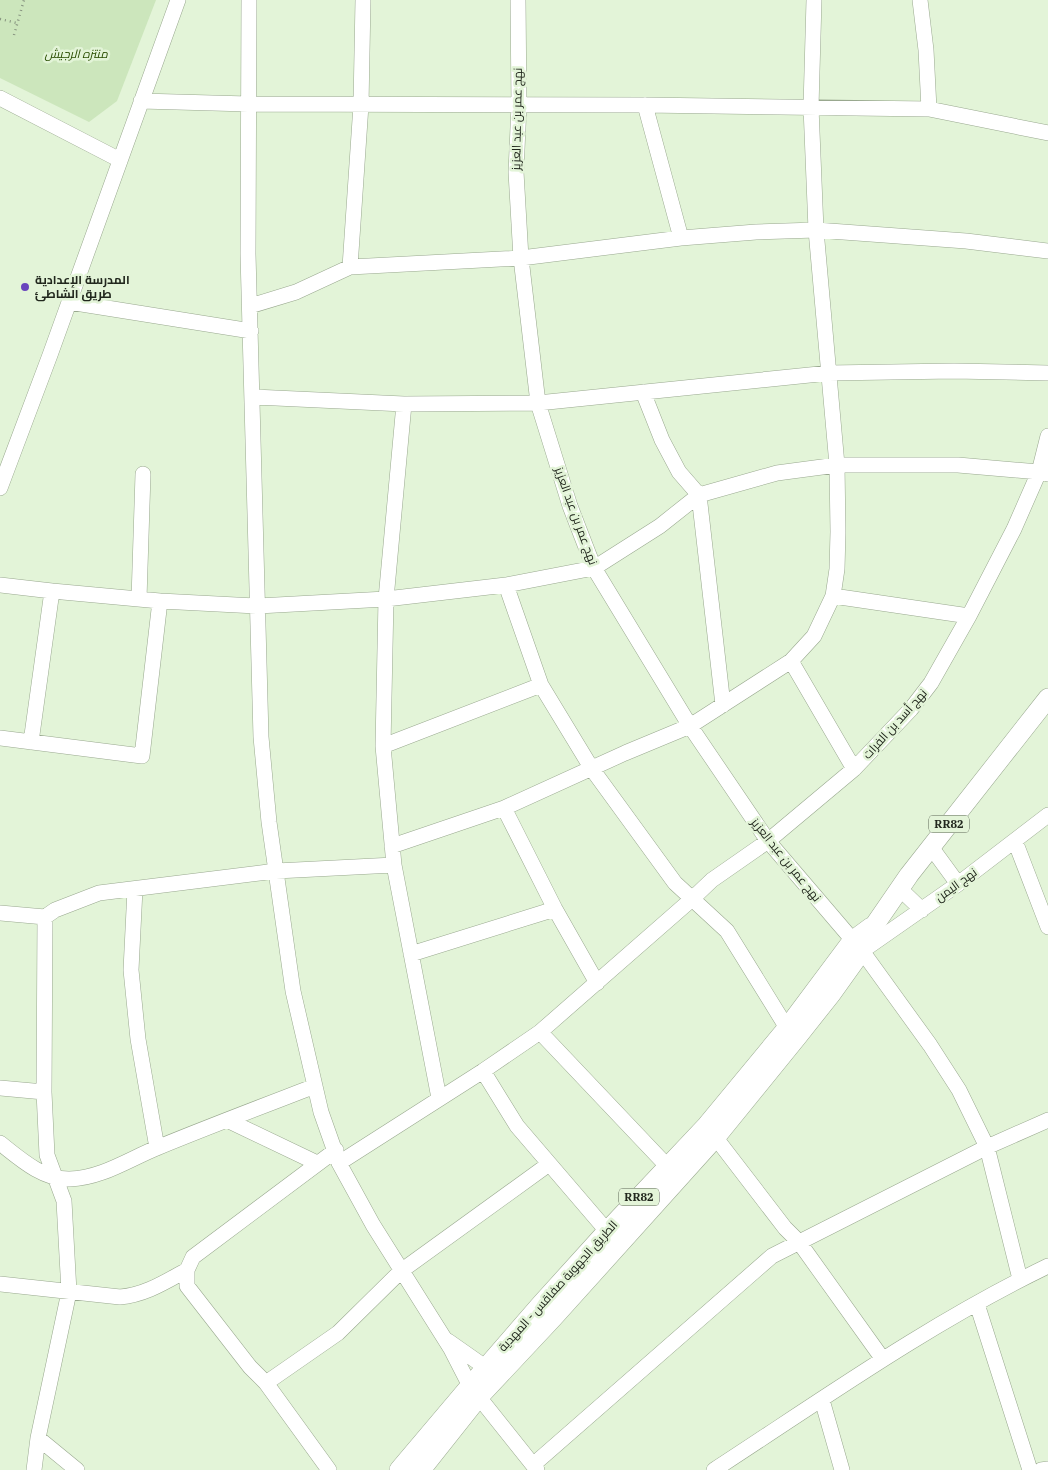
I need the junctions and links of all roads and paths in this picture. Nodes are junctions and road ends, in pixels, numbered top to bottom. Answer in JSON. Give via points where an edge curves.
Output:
{"nodes":[{"id":1,"x":24,"y":0,"type":"edge"},
{"id":2,"x":184,"y":0,"type":"edge"},
{"id":3,"x":249,"y":0,"type":"edge"},
{"id":4,"x":363,"y":0,"type":"edge"},
{"id":5,"x":518,"y":0,"type":"edge"},
{"id":6,"x":814,"y":0,"type":"edge"},
{"id":7,"x":920,"y":0,"type":"edge"},
{"id":8,"x":176,"y":7,"type":"edge"},
{"id":9,"x":0,"y":19,"type":"edge"},
{"id":10,"x":17,"y":23,"type":"junction"},
{"id":11,"x":14,"y":35,"type":"dead end"},
{"id":12,"x":0,"y":98,"type":"edge"},
{"id":13,"x":141,"y":101,"type":"junction"},
{"id":14,"x":248,"y":104,"type":"junction"},
{"id":15,"x":362,"y":105,"type":"junction"},
{"id":16,"x":518,"y":105,"type":"junction"},
{"id":17,"x":645,"y":105,"type":"junction"},
{"id":18,"x":811,"y":107,"type":"junction"},
{"id":19,"x":929,"y":109,"type":"junction"},
{"id":20,"x":1048,"y":133,"type":"edge"},
{"id":21,"x":120,"y":160,"type":"junction"},
{"id":22,"x":816,"y":230,"type":"junction"},
{"id":23,"x":680,"y":238,"type":"junction"},
{"id":24,"x":1048,"y":251,"type":"edge"},
{"id":25,"x":521,"y":258,"type":"junction"},
{"id":26,"x":350,"y":267,"type":"junction"},
{"id":27,"x":69,"y":302,"type":"junction"},
{"id":28,"x":250,"y":306,"type":"junction"},
{"id":29,"x":251,"y":331,"type":"junction"},
{"id":30,"x":829,"y":373,"type":"junction"},
{"id":31,"x":1048,"y":373,"type":"edge"},
{"id":32,"x":643,"y":392,"type":"junction"},
{"id":33,"x":252,"y":397,"type":"junction"},
{"id":34,"x":538,"y":403,"type":"junction"},
{"id":35,"x":404,"y":404,"type":"junction"},
{"id":36,"x":1048,"y":436,"type":"edge"},
{"id":37,"x":837,"y":465,"type":"junction"},
{"id":38,"x":1044,"y":473,"type":"edge"},
{"id":39,"x":143,"y":474,"type":"dead end"},
{"id":40,"x":0,"y":488,"type":"edge"},
{"id":41,"x":699,"y":495,"type":"junction"},
{"id":42,"x":594,"y":568,"type":"junction"},
{"id":43,"x":0,"y":585,"type":"edge"},
{"id":44,"x":506,"y":585,"type":"junction"},
{"id":45,"x":52,"y":591,"type":"junction"},
{"id":46,"x":833,"y":596,"type":"junction"},
{"id":47,"x":139,"y":599,"type":"junction"},
{"id":48,"x":386,"y":599,"type":"junction"},
{"id":49,"x":160,"y":600,"type":"junction"},
{"id":50,"x":258,"y":606,"type":"junction"},
{"id":51,"x":969,"y":616,"type":"junction"},
{"id":52,"x":791,"y":661,"type":"junction"},
{"id":53,"x":541,"y":685,"type":"junction"},
{"id":54,"x":1048,"y":698,"type":"edge"},
{"id":55,"x":723,"y":705,"type":"junction"},
{"id":56,"x":690,"y":726,"type":"junction"},
{"id":57,"x":0,"y":738,"type":"edge"},
{"id":58,"x":31,"y":742,"type":"junction"},
{"id":59,"x":383,"y":746,"type":"junction"},
{"id":60,"x":592,"y":769,"type":"junction"},
{"id":61,"x":854,"y":769,"type":"junction"},
{"id":62,"x":504,"y":808,"type":"junction"},
{"id":63,"x":1048,"y":815,"type":"edge"},
{"id":64,"x":1015,"y":840,"type":"junction"},
{"id":65,"x":768,"y":842,"type":"junction"},
{"id":66,"x":392,"y":846,"type":"junction"},
{"id":67,"x":931,"y":847,"type":"junction"},
{"id":68,"x":394,"y":865,"type":"junction"},
{"id":69,"x":276,"y":871,"type":"junction"},
{"id":70,"x":958,"y":884,"type":"junction"},
{"id":71,"x":899,"y":888,"type":"junction"},
{"id":72,"x":135,"y":889,"type":"junction"},
{"id":73,"x":692,"y":899,"type":"junction"},
{"id":74,"x":555,"y":909,"type":"junction"},
{"id":75,"x":922,"y":910,"type":"junction"},
{"id":76,"x":0,"y":913,"type":"edge"},
{"id":77,"x":45,"y":917,"type":"junction"},
{"id":78,"x":1048,"y":927,"type":"edge"},
{"id":79,"x":857,"y":946,"type":"junction"},
{"id":80,"x":411,"y":954,"type":"junction"},
{"id":81,"x":597,"y":983,"type":"junction"},
{"id":82,"x":788,"y":1028,"type":"junction"},
{"id":83,"x":540,"y":1032,"type":"junction"},
{"id":84,"x":483,"y":1071,"type":"junction"},
{"id":85,"x":315,"y":1086,"type":"junction"},
{"id":86,"x":0,"y":1088,"type":"edge"},
{"id":87,"x":44,"y":1092,"type":"junction"},
{"id":88,"x":439,"y":1098,"type":"junction"},
{"id":89,"x":227,"y":1120,"type":"junction"},
{"id":90,"x":1048,"y":1120,"type":"edge"},
{"id":91,"x":711,"y":1131,"type":"junction"},
{"id":92,"x":0,"y":1143,"type":"edge"},
{"id":93,"x":987,"y":1147,"type":"junction"},
{"id":94,"x":158,"y":1148,"type":"junction"},
{"id":95,"x":0,"y":1155,"type":"edge"},
{"id":96,"x":16,"y":1156,"type":"junction"},
{"id":97,"x":337,"y":1156,"type":"junction"},
{"id":98,"x":317,"y":1163,"type":"junction"},
{"id":99,"x":550,"y":1164,"type":"junction"},
{"id":100,"x":668,"y":1167,"type":"junction"},
{"id":101,"x":56,"y":1178,"type":"junction"},
{"id":102,"x":607,"y":1231,"type":"junction"},
{"id":103,"x":799,"y":1242,"type":"junction"},
{"id":104,"x":1048,"y":1266,"type":"edge"},
{"id":105,"x":187,"y":1270,"type":"junction"},
{"id":106,"x":400,"y":1270,"type":"junction"},
{"id":107,"x":1020,"y":1279,"type":"junction"},
{"id":108,"x":0,"y":1284,"type":"edge"},
{"id":109,"x":69,"y":1292,"type":"junction"},
{"id":110,"x":977,"y":1304,"type":"junction"},
{"id":111,"x":445,"y":1339,"type":"junction"},
{"id":112,"x":882,"y":1358,"type":"junction"},
{"id":113,"x":491,"y":1373,"type":"junction"},
{"id":114,"x":266,"y":1383,"type":"junction"},
{"id":115,"x":474,"y":1392,"type":"junction"},
{"id":116,"x":822,"y":1400,"type":"junction"},
{"id":117,"x":38,"y":1438,"type":"junction"},
{"id":118,"x":535,"y":1468,"type":"edge"},
{"id":119,"x":1048,"y":1469,"type":"edge"},
{"id":120,"x":34,"y":1470,"type":"edge"},
{"id":121,"x":77,"y":1470,"type":"edge"},
{"id":122,"x":329,"y":1470,"type":"edge"},
{"id":123,"x":400,"y":1470,"type":"edge"},
{"id":124,"x":421,"y":1470,"type":"edge"},
{"id":125,"x":714,"y":1470,"type":"edge"},
{"id":126,"x":842,"y":1470,"type":"edge"},
{"id":127,"x":1030,"y":1470,"type":"edge"},
{"id":128,"x":1041,"y":1470,"type":"edge"}],
"edges":[{"from":1,"to":10,"type":"path"},
{"from":2,"to":8,"type":"street"},
{"from":3,"to":14,"type":"street"},
{"from":4,"to":15,"type":"street"},
{"from":5,"to":16,"type":"street","name":"نهج عمر بن عبد العزيز"},
{"from":6,"to":18,"type":"street"},
{"from":7,"to":19,"type":"street"},
{"from":8,"to":13,"type":"street"},
{"from":9,"to":10,"type":"path"},
{"from":10,"to":11,"type":"path"},
{"from":12,"to":21,"type":"street"},
{"from":13,"to":14,"type":"street"},
{"from":13,"to":21,"type":"street"},
{"from":14,"to":15,"type":"street"},
{"from":14,"to":28,"type":"street"},
{"from":15,"to":16,"type":"street"},
{"from":15,"to":26,"type":"street"},
{"from":16,"to":17,"type":"street"},
{"from":16,"to":25,"type":"street","name":"نهج عمر بن عبد العزيز","via":[[516,172]]},
{"from":17,"to":18,"type":"street"},
{"from":17,"to":23,"type":"street"},
{"from":18,"to":19,"type":"street"},
{"from":18,"to":22,"type":"street"},
{"from":19,"to":20,"type":"street"},
{"from":21,"to":27,"type":"street"},
{"from":22,"to":23,"type":"street"},
{"from":22,"to":24,"type":"street","via":[[966,241]]},
{"from":22,"to":30,"type":"street"},
{"from":23,"to":25,"type":"street"},
{"from":25,"to":26,"type":"street"},
{"from":25,"to":34,"type":"street","name":"نهج عمر بن عبد العزيز"},
{"from":26,"to":28,"type":"street","via":[[296,292]]},
{"from":27,"to":29,"type":"street"},
{"from":27,"to":40,"type":"street"},
{"from":28,"to":29,"type":"street"},
{"from":29,"to":33,"type":"street"},
{"from":30,"to":31,"type":"street"},
{"from":30,"to":32,"type":"street"},
{"from":30,"to":37,"type":"street"},
{"from":32,"to":34,"type":"street"},
{"from":32,"to":41,"type":"street","via":[[679,472]]},
{"from":33,"to":35,"type":"street"},
{"from":33,"to":50,"type":"street"},
{"from":34,"to":35,"type":"street"},
{"from":34,"to":42,"type":"street","name":"نهج عمر بن عبد العزيز","via":[[570,506]]},
{"from":35,"to":48,"type":"street"},
{"from":36,"to":38,"type":"street","name":"نهج أسد بن الفرات"},
{"from":37,"to":38,"type":"street","via":[[958,465]]},
{"from":37,"to":41,"type":"street","via":[[776,473]]},
{"from":37,"to":46,"type":"street","via":[[837,569]]},
{"from":38,"to":51,"type":"street","name":"نهج أسد بن الفرات"},
{"from":39,"to":47,"type":"street"},
{"from":41,"to":42,"type":"street","via":[[660,526]]},
{"from":41,"to":55,"type":"street"},
{"from":42,"to":44,"type":"street"},
{"from":42,"to":56,"type":"street","name":"نهج عمر بن عبد العزيز"},
{"from":43,"to":45,"type":"street"},
{"from":44,"to":48,"type":"street"},
{"from":44,"to":53,"type":"street"},
{"from":45,"to":47,"type":"street"},
{"from":45,"to":58,"type":"street"},
{"from":46,"to":51,"type":"street"},
{"from":46,"to":52,"type":"street","via":[[814,636]]},
{"from":47,"to":49,"type":"street"},
{"from":48,"to":50,"type":"street"},
{"from":48,"to":59,"type":"street"},
{"from":49,"to":50,"type":"street"},
{"from":49,"to":58,"type":"street","via":[[142,756]]},
{"from":50,"to":69,"type":"street","via":[[261,737]]},
{"from":51,"to":61,"type":"street","name":"نهج أسد بن الفرات","via":[[931,683]]},
{"from":52,"to":55,"type":"street"},
{"from":52,"to":61,"type":"street"},
{"from":53,"to":59,"type":"street"},
{"from":53,"to":60,"type":"street"},
{"from":54,"to":67,"type":"main road","name":"الطريق الجهوية صفاقس - المهدية","number":"RR82"},
{"from":55,"to":56,"type":"street"},
{"from":56,"to":60,"type":"street"},
{"from":56,"to":65,"type":"street","name":"نهج عمر بن عبد العزيز"},
{"from":57,"to":58,"type":"street"},
{"from":59,"to":66,"type":"street"},
{"from":60,"to":62,"type":"street"},
{"from":60,"to":73,"type":"street","via":[[675,884]]},
{"from":61,"to":65,"type":"street","name":"نهج أسد بن الفرات"},
{"from":62,"to":66,"type":"street"},
{"from":62,"to":74,"type":"street"},
{"from":63,"to":64,"type":"street","name":"نهج اليمن"},
{"from":64,"to":70,"type":"street","name":"نهج اليمن"},
{"from":64,"to":78,"type":"street"},
{"from":65,"to":73,"type":"street","name":"نهج أسد بن الفرات","via":[[712,880]]},
{"from":65,"to":79,"type":"street","name":"نهج عمر بن عبد العزيز"},
{"from":66,"to":68,"type":"street"},
{"from":67,"to":70,"type":"street"},
{"from":67,"to":71,"type":"main road","name":"الطريق الجهوية صفاقس - المهدية","number":"RR82"},
{"from":68,"to":69,"type":"street"},
{"from":68,"to":80,"type":"street"},
{"from":69,"to":72,"type":"street"},
{"from":69,"to":85,"type":"street","via":[[293,991]]},
{"from":70,"to":75,"type":"street","name":"نهج اليمن"},
{"from":71,"to":75,"type":"street"},
{"from":71,"to":79,"type":"main road","name":"الطريق الجهوية صفاقس - المهدية","number":"RR82"},
{"from":72,"to":77,"type":"street","via":[[99,893]]},
{"from":72,"to":94,"type":"street","via":[[131,970],[138,1039]]},
{"from":73,"to":81,"type":"street","name":"نهج أسد بن الفرات"},
{"from":73,"to":82,"type":"street","via":[[727,931]]},
{"from":74,"to":80,"type":"street"},
{"from":74,"to":81,"type":"street"},
{"from":75,"to":79,"type":"street","name":"نهج اليمن"},
{"from":76,"to":77,"type":"street"},
{"from":77,"to":87,"type":"street"},
{"from":79,"to":82,"type":"main road","name":"الطريق الجهوية صفاقس - المهدية","number":"RR82"},
{"from":79,"to":91,"type":"main road","name":"الطريق الجهوية صفاقس - المهدية","number":"RR82","via":[[832,993]]},
{"from":79,"to":93,"type":"street","name":"نهج عمر بن عبد العزيز","via":[[930,1045],[959,1090]]},
{"from":80,"to":88,"type":"street"},
{"from":81,"to":83,"type":"street","name":"نهج أسد بن الفرات"},
{"from":82,"to":91,"type":"main road","name":"الطريق الجهوية صفاقس - المهدية","number":"RR82"},
{"from":83,"to":84,"type":"street","name":"نهج أسد بن الفرات"},
{"from":83,"to":100,"type":"street"},
{"from":84,"to":88,"type":"street","name":"نهج أسد بن الفرات"},
{"from":84,"to":99,"type":"street","via":[[517,1126]]},
{"from":85,"to":89,"type":"street"},
{"from":85,"to":97,"type":"street"},
{"from":86,"to":87,"type":"street"},
{"from":87,"to":101,"type":"street","via":[[47,1155]]},
{"from":88,"to":97,"type":"street","name":"نهج أسد بن الفرات"},
{"from":89,"to":94,"type":"street"},
{"from":89,"to":98,"type":"street"},
{"from":90,"to":93,"type":"street"},
{"from":91,"to":100,"type":"main road","name":"الطريق الجهوية صفاقس - المهدية","number":"RR82"},
{"from":91,"to":103,"type":"street"},
{"from":91,"to":113,"type":"main road","name":"الطريق الجهوية صفاقس - المهدية","number":"RR82"},
{"from":92,"to":96,"type":"street"},
{"from":93,"to":103,"type":"street"},
{"from":93,"to":107,"type":"street","name":"نهج عمر بن عبد العزيز"},
{"from":94,"to":101,"type":"street","via":[[99,1175]]},
{"from":95,"to":96,"type":"street"},
{"from":96,"to":101,"type":"street"},
{"from":97,"to":98,"type":"street","name":"نهج أسد بن الفرات"},
{"from":97,"to":106,"type":"street"},
{"from":98,"to":105,"type":"street","name":"نهج أسد بن الفرات","via":[[193,1257]]},
{"from":99,"to":102,"type":"street"},
{"from":99,"to":106,"type":"street"},
{"from":100,"to":102,"type":"main road","name":"الطريق الجهوية صفاقس - المهدية","number":"RR82"},
{"from":101,"to":109,"type":"street","via":[[64,1201]]},
{"from":102,"to":113,"type":"main road","name":"الطريق الجهوية صفاقس - المهدية","number":"RR82"},
{"from":103,"to":112,"type":"street"},
{"from":103,"to":118,"type":"street","via":[[772,1256]]},
{"from":104,"to":107,"type":"street"},
{"from":105,"to":109,"type":"street","via":[[135,1296]]},
{"from":105,"to":114,"type":"street","via":[[188,1286]]},
{"from":106,"to":111,"type":"street"},
{"from":106,"to":114,"type":"street","via":[[338,1332]]},
{"from":107,"to":110,"type":"street"},
{"from":108,"to":109,"type":"street"},
{"from":109,"to":117,"type":"street"},
{"from":110,"to":112,"type":"street"},
{"from":110,"to":127,"type":"street"},
{"from":111,"to":113,"type":"street"},
{"from":111,"to":115,"type":"street"},
{"from":112,"to":116,"type":"street"},
{"from":113,"to":115,"type":"main road","name":"الطريق الجهوية صفاقس - المهدية","number":"RR82"},
{"from":114,"to":122,"type":"street"},
{"from":115,"to":118,"type":"street"},
{"from":115,"to":123,"type":"main road","name":"الطريق الجهوية صفاقس - المهدية","number":"RR82"},
{"from":115,"to":124,"type":"main road","name":"الطريق الجهوية صفاقس - المهدية","number":"RR82"},
{"from":116,"to":125,"type":"street"},
{"from":116,"to":126,"type":"street"},
{"from":117,"to":120,"type":"street"},
{"from":117,"to":121,"type":"street"},
{"from":119,"to":128,"type":"street"}]}
